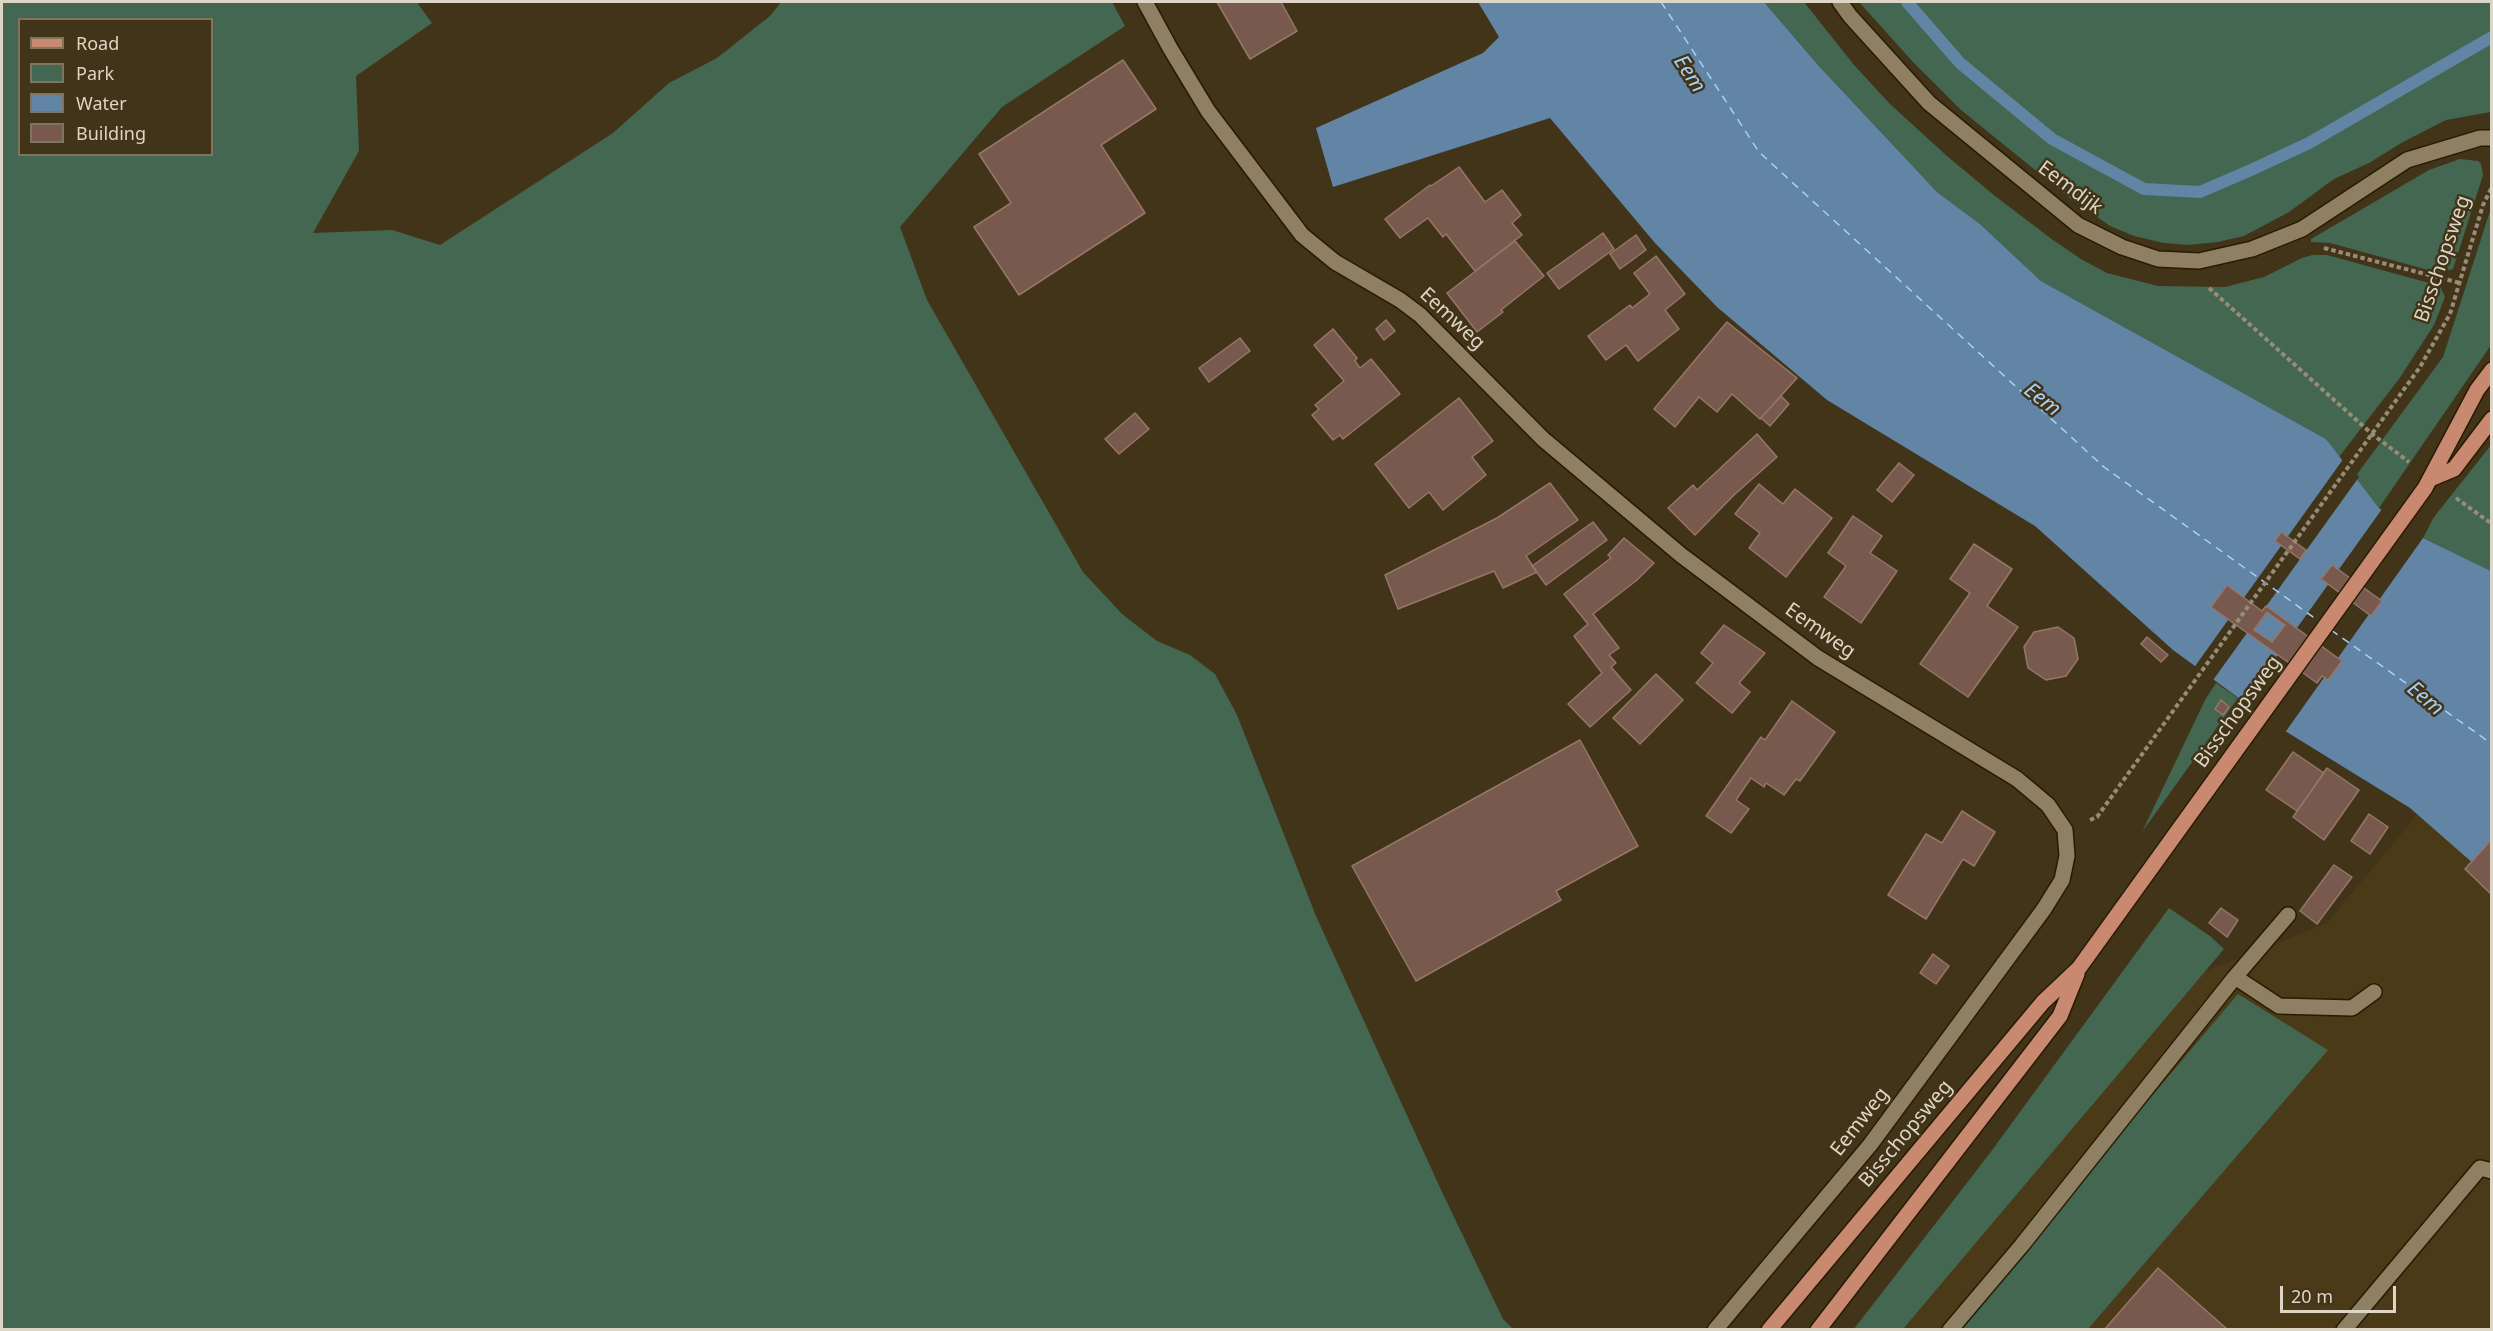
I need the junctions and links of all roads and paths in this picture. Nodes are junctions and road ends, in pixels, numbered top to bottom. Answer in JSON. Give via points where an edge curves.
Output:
{"nodes":[{"id":1,"x":1145,"y":2,"type":"edge"},
{"id":2,"x":1840,"y":2,"type":"edge"},
{"id":3,"x":2492,"y":138,"type":"edge"},
{"id":4,"x":2492,"y":187,"type":"edge"},
{"id":5,"x":2314,"y":249,"type":"dead end"},
{"id":6,"x":2211,"y":283,"type":"dead end"},
{"id":7,"x":2460,"y":283,"type":"junction"},
{"id":8,"x":2492,"y":370,"type":"edge"},
{"id":9,"x":2492,"y":419,"type":"edge"},
{"id":10,"x":2372,"y":434,"type":"junction"},
{"id":11,"x":2428,"y":484,"type":"junction"},
{"id":12,"x":2065,"y":830,"type":"junction"},
{"id":13,"x":2288,"y":915,"type":"dead end"},
{"id":14,"x":2079,"y":968,"type":"junction"},
{"id":15,"x":2235,"y":977,"type":"junction"},
{"id":16,"x":2374,"y":992,"type":"dead end"},
{"id":17,"x":2492,"y":1171,"type":"edge"},
{"id":18,"x":1715,"y":1329,"type":"edge"},
{"id":19,"x":1769,"y":1329,"type":"edge"},
{"id":20,"x":1818,"y":1329,"type":"edge"},
{"id":21,"x":1950,"y":1329,"type":"edge"},
{"id":22,"x":2343,"y":1329,"type":"edge"}],
"edges":[{"from":1,"to":12,"type":"street","name":"Eemweg","via":[[1208,111],[1302,235],[1335,262],[1420,315],[1543,439],[1681,555],[1818,658],[2018,778],[2048,805]]},
{"from":2,"to":3,"type":"street","name":"Eemdijk","via":[[1929,103],[2078,225],[2122,247],[2158,259],[2199,261],[2252,249],[2302,229],[2407,160],[2480,138]]},
{"from":4,"to":7,"type":"path","name":"Bisschopsweg"},
{"from":5,"to":7,"type":"path","via":[[2332,249]]},
{"from":6,"to":10,"type":"path","via":[[2204,283]]},
{"from":7,"to":10,"type":"path","name":"Bisschopsweg","via":[[2440,333]]},
{"from":8,"to":11,"type":"main road","name":"Bisschopsweg","via":[[2477,390]]},
{"from":9,"to":11,"type":"main road","name":"Bisschopsweg","via":[[2454,469]]},
{"from":10,"to":12,"type":"path","name":"Bisschopsweg","via":[[2097,818]]},
{"from":11,"to":14,"type":"main road","name":"Bisschopsweg"},
{"from":12,"to":18,"type":"street","name":"Eemweg","via":[[2067,856],[2062,880],[2044,909],[1870,1145]]},
{"from":13,"to":15,"type":"street"},
{"from":14,"to":19,"type":"main road","name":"Bisschopsweg","via":[[2043,1002]]},
{"from":14,"to":20,"type":"main road","name":"Bisschopsweg","via":[[2060,1016]]},
{"from":15,"to":16,"type":"street","via":[[2279,1006],[2352,1008]]},
{"from":15,"to":21,"type":"street","via":[[2022,1245]]},
{"from":17,"to":22,"type":"street","via":[[2480,1168]]}]}
